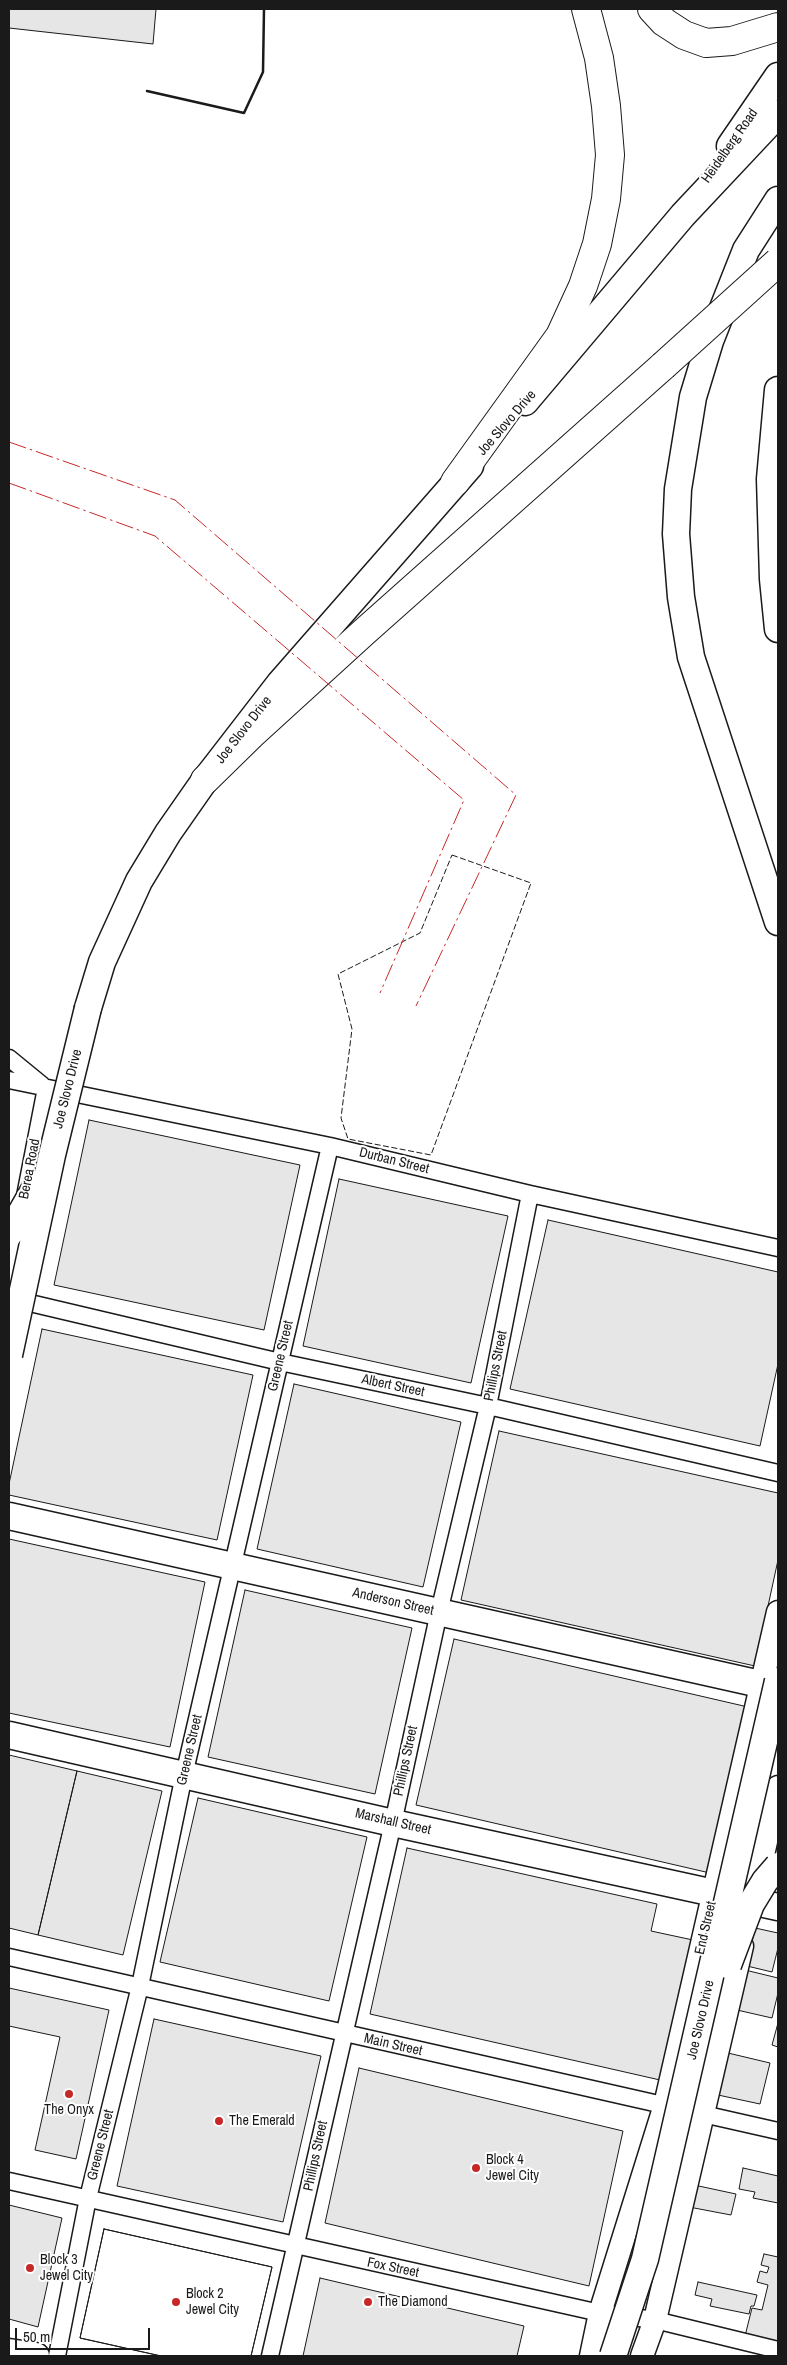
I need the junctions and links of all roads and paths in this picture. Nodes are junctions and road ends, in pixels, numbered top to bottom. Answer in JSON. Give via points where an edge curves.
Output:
{"nodes":[{"id":1,"x":586,"y":9,"type":"edge"},
{"id":2,"x":652,"y":9,"type":"edge"},
{"id":3,"x":778,"y":27,"type":"edge"},
{"id":4,"x":778,"y":76,"type":"edge"},
{"id":5,"x":778,"y":114,"type":"edge"},
{"id":6,"x":778,"y":200,"type":"edge"},
{"id":7,"x":683,"y":215,"type":"junction"},
{"id":8,"x":778,"y":262,"type":"edge"},
{"id":9,"x":778,"y":390,"type":"edge"},
{"id":10,"x":776,"y":433,"type":"edge"},
{"id":11,"x":455,"y":482,"type":"junction"},
{"id":12,"x":778,"y":629,"type":"edge"},
{"id":13,"x":205,"y":780,"type":"junction"},
{"id":14,"x":778,"y":922,"type":"edge"},
{"id":15,"x":9,"y":1058,"type":"edge"},
{"id":16,"x":9,"y":1080,"type":"edge"},
{"id":17,"x":46,"y":1088,"type":"junction"},
{"id":18,"x":330,"y":1146,"type":"junction"},
{"id":19,"x":52,"y":1156,"type":"junction"},
{"id":20,"x":530,"y":1194,"type":"junction"},
{"id":21,"x":9,"y":1234,"type":"edge"},
{"id":22,"x":778,"y":1248,"type":"edge"},
{"id":23,"x":9,"y":1280,"type":"edge"},
{"id":24,"x":9,"y":1298,"type":"edge"},
{"id":25,"x":9,"y":1355,"type":"edge"},
{"id":26,"x":280,"y":1362,"type":"junction"},
{"id":27,"x":488,"y":1406,"type":"junction"},
{"id":28,"x":778,"y":1473,"type":"edge"},
{"id":29,"x":9,"y":1516,"type":"edge"},
{"id":30,"x":233,"y":1566,"type":"junction"},
{"id":31,"x":439,"y":1612,"type":"junction"},
{"id":32,"x":778,"y":1612,"type":"edge"},
{"id":33,"x":773,"y":1685,"type":"edge"},
{"id":34,"x":9,"y":1735,"type":"edge"},
{"id":35,"x":184,"y":1775,"type":"junction"},
{"id":36,"x":778,"y":1787,"type":"edge"},
{"id":37,"x":393,"y":1823,"type":"junction"},
{"id":38,"x":778,"y":1866,"type":"edge"},
{"id":39,"x":715,"y":1892,"type":"junction"},
{"id":40,"x":752,"y":1901,"type":"junction"},
{"id":41,"x":778,"y":1907,"type":"edge"},
{"id":42,"x":9,"y":1957,"type":"edge"},
{"id":43,"x":140,"y":1986,"type":"junction"},
{"id":44,"x":343,"y":2033,"type":"junction"},
{"id":45,"x":690,"y":2066,"type":"junction"},
{"id":46,"x":665,"y":2106,"type":"junction"},
{"id":47,"x":703,"y":2115,"type":"junction"},
{"id":48,"x":778,"y":2131,"type":"edge"},
{"id":49,"x":9,"y":2181,"type":"edge"},
{"id":50,"x":88,"y":2198,"type":"junction"},
{"id":51,"x":296,"y":2246,"type":"junction"},
{"id":52,"x":600,"y":2313,"type":"junction"},
{"id":53,"x":655,"y":2320,"type":"junction"},
{"id":54,"x":778,"y":2350,"type":"edge"},
{"id":55,"x":57,"y":2356,"type":"edge"},
{"id":56,"x":270,"y":2356,"type":"edge"},
{"id":57,"x":591,"y":2356,"type":"edge"},
{"id":58,"x":613,"y":2356,"type":"edge"},
{"id":59,"x":642,"y":2356,"type":"edge"}],
"edges":[{"from":1,"to":11,"type":"highway","via":[[599,58],[610,155],[597,244],[583,286],[560,336]]},
{"from":2,"to":3,"type":"highway","via":[[664,22],[684,35],[706,43],[732,41]]},
{"from":4,"to":7,"type":"main road","name":"Heidelberg Road"},
{"from":5,"to":7,"type":"main road"},
{"from":6,"to":14,"type":"main road","via":[[746,250],[710,341],[693,397],[678,489],[676,534],[681,597],[691,657]]},
{"from":7,"to":11,"type":"main road","name":"Joe Slovo Drive"},
{"from":8,"to":13,"type":"highway","bridge":true,"via":[[357,639]]},
{"from":9,"to":10,"type":"main road"},
{"from":10,"to":12,"type":"main road","via":[[770,479],[772,570]]},
{"from":11,"to":13,"type":"main road","name":"Joe Slovo Drive","via":[[280,683]]},
{"from":13,"to":19,"type":"main road","name":"Joe Slovo Drive","bridge":true,"via":[[139,881],[102,962]]},
{"from":15,"to":17,"type":"street"},
{"from":16,"to":17,"type":"street","name":"Durban Street"},
{"from":17,"to":18,"type":"street","name":"Durban Street"},
{"from":17,"to":23,"type":"street","name":"Berea Road"},
{"from":18,"to":20,"type":"street","name":"Durban Street"},
{"from":18,"to":26,"type":"street","name":"Greene Street"},
{"from":19,"to":21,"type":"main road","bridge":true},
{"from":19,"to":25,"type":"main road","name":"Joe Slovo Drive","bridge":true},
{"from":20,"to":22,"type":"street","name":"Durban Street"},
{"from":20,"to":27,"type":"street","name":"Phillips Street"},
{"from":24,"to":26,"type":"street","name":"Albert Street"},
{"from":26,"to":27,"type":"street","name":"Albert Street"},
{"from":26,"to":30,"type":"street","name":"Greene Street"},
{"from":27,"to":28,"type":"street","name":"Albert Street"},
{"from":27,"to":31,"type":"street","name":"Phillips Street"},
{"from":29,"to":30,"type":"main road","name":"Anderson Street"},
{"from":30,"to":31,"type":"main road","name":"Anderson Street"},
{"from":30,"to":35,"type":"street","name":"Greene Street"},
{"from":31,"to":33,"type":"main road","name":"Anderson Street"},
{"from":31,"to":37,"type":"street","name":"Phillips Street"},
{"from":32,"to":33,"type":"street","name":"End Street"},
{"from":33,"to":39,"type":"street","name":"End Street"},
{"from":33,"to":45,"type":"main road","name":"Joe Slovo Drive","bridge":true},
{"from":34,"to":35,"type":"main road","name":"Marshall Street"},
{"from":35,"to":37,"type":"main road","name":"Marshall Street"},
{"from":35,"to":43,"type":"street","name":"Greene Street"},
{"from":36,"to":40,"type":"street"},
{"from":37,"to":39,"type":"main road","name":"Marshall Street"},
{"from":37,"to":44,"type":"street","name":"Phillips Street"},
{"from":38,"to":45,"type":"main road","bridge":true,"via":[[751,1904]]},
{"from":39,"to":40,"type":"main road","name":"Marshall Street"},
{"from":39,"to":46,"type":"street","name":"End Street"},
{"from":40,"to":41,"type":"main road","name":"Marshall Street"},
{"from":40,"to":47,"type":"street"},
{"from":42,"to":43,"type":"street","name":"Main Street"},
{"from":43,"to":44,"type":"street","name":"Main Street"},
{"from":43,"to":50,"type":"street","name":"Greene Street"},
{"from":44,"to":46,"type":"street","name":"Main Street"},
{"from":44,"to":51,"type":"street","name":"Phillips Street"},
{"from":45,"to":58,"type":"main road","name":"Joe Slovo Drive","bridge":true,"via":[[645,2259]]},
{"from":46,"to":47,"type":"street","name":"Main Street"},
{"from":46,"to":52,"type":"street","name":"End Street"},
{"from":47,"to":48,"type":"street","name":"Main Street"},
{"from":47,"to":53,"type":"street"},
{"from":49,"to":50,"type":"street","name":"Fox Street"},
{"from":50,"to":51,"type":"street","name":"Fox Street"},
{"from":50,"to":55,"type":"street","name":"Greene Street"},
{"from":51,"to":52,"type":"street","name":"Fox Street"},
{"from":51,"to":56,"type":"street","name":"Phillips Street"},
{"from":52,"to":53,"type":"street","name":"Fox Street"},
{"from":52,"to":57,"type":"street","name":"End Street"},
{"from":53,"to":54,"type":"street","name":"Fox Street"},
{"from":53,"to":59,"type":"street"}]}
